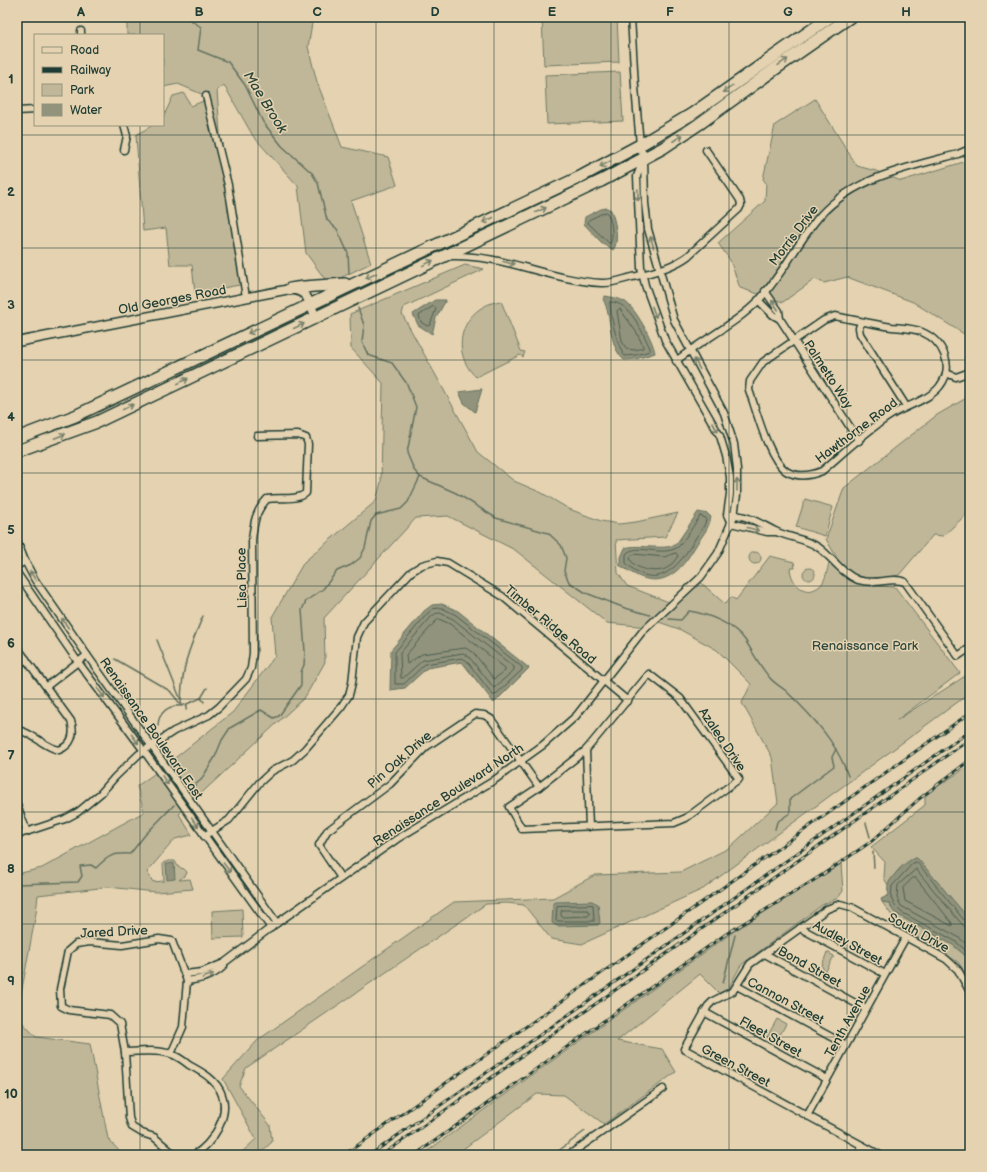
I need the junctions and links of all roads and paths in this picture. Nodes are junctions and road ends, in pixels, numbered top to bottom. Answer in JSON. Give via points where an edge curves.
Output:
{"nodes":[{"id":1,"x":632,"y":17,"type":"edge"},
{"id":2,"x":830,"y":17,"type":"edge"},
{"id":3,"x":850,"y":17,"type":"edge"},
{"id":4,"x":206,"y":96,"type":"dead end"},
{"id":5,"x":34,"y":110,"type":"edge"},
{"id":6,"x":17,"y":111,"type":"edge"},
{"id":7,"x":124,"y":126,"type":"edge"},
{"id":8,"x":640,"y":145,"type":"junction"},
{"id":9,"x":970,"y":149,"type":"edge"},
{"id":10,"x":124,"y":150,"type":"dead end"},
{"id":11,"x":706,"y":150,"type":"dead end"},
{"id":12,"x":644,"y":158,"type":"junction"},
{"id":13,"x":443,"y":256,"type":"junction"},
{"id":14,"x":659,"y":270,"type":"junction"},
{"id":15,"x":643,"y":275,"type":"junction"},
{"id":16,"x":356,"y":283,"type":"junction"},
{"id":17,"x":290,"y":289,"type":"junction"},
{"id":18,"x":765,"y":291,"type":"junction"},
{"id":19,"x":246,"y":297,"type":"junction"},
{"id":20,"x":758,"y":300,"type":"junction"},
{"id":21,"x":310,"y":304,"type":"junction"},
{"id":22,"x":316,"y":318,"type":"junction"},
{"id":23,"x":780,"y":319,"type":"junction"},
{"id":24,"x":861,"y":322,"type":"junction"},
{"id":25,"x":794,"y":340,"type":"junction"},
{"id":26,"x":17,"y":342,"type":"edge"},
{"id":27,"x":690,"y":350,"type":"junction"},
{"id":28,"x":676,"y":360,"type":"junction"},
{"id":29,"x":970,"y":372,"type":"edge"},
{"id":30,"x":946,"y":373,"type":"junction"},
{"id":31,"x":906,"y":406,"type":"junction"},
{"id":32,"x":257,"y":436,"type":"dead end"},
{"id":33,"x":17,"y":438,"type":"edge"},
{"id":34,"x":858,"y":441,"type":"junction"},
{"id":35,"x":19,"y":452,"type":"edge"},
{"id":36,"x":727,"y":515,"type":"junction"},
{"id":37,"x":734,"y":515,"type":"junction"},
{"id":38,"x":731,"y":523,"type":"junction"},
{"id":39,"x":776,"y":532,"type":"junction"},
{"id":40,"x":17,"y":541,"type":"edge"},
{"id":41,"x":25,"y":561,"type":"junction"},
{"id":42,"x":17,"y":566,"type":"edge"},
{"id":43,"x":17,"y":573,"type":"edge"},
{"id":44,"x":17,"y":647,"type":"edge"},
{"id":45,"x":970,"y":648,"type":"edge"},
{"id":46,"x":87,"y":656,"type":"junction"},
{"id":47,"x":26,"y":659,"type":"junction"},
{"id":48,"x":78,"y":662,"type":"junction"},
{"id":49,"x":17,"y":666,"type":"edge"},
{"id":50,"x":602,"y":681,"type":"junction"},
{"id":51,"x":47,"y":686,"type":"junction"},
{"id":52,"x":628,"y":700,"type":"junction"},
{"id":53,"x":17,"y":730,"type":"edge"},
{"id":54,"x":152,"y":746,"type":"junction"},
{"id":55,"x":586,"y":750,"type":"junction"},
{"id":56,"x":144,"y":751,"type":"junction"},
{"id":57,"x":521,"y":762,"type":"junction"},
{"id":58,"x":539,"y":787,"type":"junction"},
{"id":59,"x":17,"y":805,"type":"edge"},
{"id":60,"x":589,"y":827,"type":"junction"},
{"id":61,"x":212,"y":831,"type":"junction"},
{"id":62,"x":28,"y":832,"type":"junction"},
{"id":63,"x":17,"y":834,"type":"edge"},
{"id":64,"x":204,"y":836,"type":"junction"},
{"id":65,"x":341,"y":878,"type":"junction"},
{"id":66,"x":846,"y":904,"type":"joint"},
{"id":67,"x":277,"y":923,"type":"junction"},
{"id":68,"x":271,"y":928,"type":"junction"},
{"id":69,"x":800,"y":928,"type":"junction"},
{"id":70,"x":906,"y":937,"type":"junction"},
{"id":71,"x":765,"y":954,"type":"junction"},
{"id":72,"x":885,"y":974,"type":"junction"},
{"id":73,"x":186,"y":978,"type":"junction"},
{"id":74,"x":737,"y":986,"type":"junction"},
{"id":75,"x":970,"y":992,"type":"edge"},
{"id":76,"x":866,"y":1009,"type":"junction"},
{"id":77,"x":704,"y":1012,"type":"junction"},
{"id":78,"x":846,"y":1045,"type":"junction"},
{"id":79,"x":125,"y":1052,"type":"junction"},
{"id":80,"x":171,"y":1054,"type":"junction"},
{"id":81,"x":827,"y":1079,"type":"junction"},
{"id":82,"x":663,"y":1089,"type":"dead end"},
{"id":83,"x":807,"y":1116,"type":"junction"},
{"id":84,"x":863,"y":1146,"type":"junction"},
{"id":85,"x":175,"y":1155,"type":"edge"},
{"id":86,"x":194,"y":1155,"type":"edge"},
{"id":87,"x":569,"y":1155,"type":"edge"},
{"id":88,"x":858,"y":1155,"type":"edge"},
{"id":89,"x":880,"y":1155,"type":"edge"}],
"edges":[{"from":1,"to":8,"type":"street","name":"Renaissance Boulevard North"},
{"from":2,"to":8,"type":"highway","one_way":true,"via":[[692,114]]},
{"from":12,"to":3,"type":"highway","one_way":true,"via":[[700,124]]},
{"from":4,"to":19,"type":"street","via":[[228,185]]},
{"from":5,"to":6,"type":"street"},
{"from":7,"to":10,"type":"street","via":[[127,136]]},
{"from":8,"to":12,"type":"street","name":"Renaissance Boulevard North"},
{"from":8,"to":16,"type":"highway","one_way":true,"via":[[580,177]]},
{"from":9,"to":18,"type":"street","name":"Morris Drive","via":[[880,177],[851,189],[833,202],[814,222]]},
{"from":11,"to":14,"type":"street","via":[[741,205],[688,256]]},
{"from":13,"to":12,"type":"highway","one_way":true},
{"from":14,"to":12,"type":"street","name":"Renaissance Boulevard North","one_way":true,"via":[[648,229]]},
{"from":12,"to":15,"type":"street","one_way":true,"via":[[637,176]]},
{"from":13,"to":15,"type":"street","one_way":true,"via":[[471,255],[564,277],[602,283]]},
{"from":22,"to":13,"type":"highway","one_way":true},
{"from":14,"to":15,"type":"street"},
{"from":14,"to":27,"type":"street","name":"Renaissance Boulevard North","via":[[674,320]]},
{"from":15,"to":28,"type":"street","one_way":true,"via":[[654,312]]},
{"from":16,"to":17,"type":"highway","via":[[310,285]]},
{"from":16,"to":21,"type":"highway"},
{"from":17,"to":19,"type":"street","name":"Old Georges Road"},
{"from":17,"to":21,"type":"street","via":[[301,290],[306,294]]},
{"from":18,"to":20,"type":"street","name":"Morris Drive"},
{"from":23,"to":18,"type":"street","one_way":true,"via":[[779,311]]},
{"from":19,"to":26,"type":"street","name":"Old Georges Road"},
{"from":20,"to":23,"type":"street"},
{"from":20,"to":27,"type":"street","name":"Morris Drive"},
{"from":21,"to":22,"type":"street"},
{"from":21,"to":33,"type":"highway","one_way":true,"via":[[75,416]]},
{"from":35,"to":22,"type":"highway","one_way":true,"via":[[108,417]]},
{"from":23,"to":25,"type":"street"},
{"from":24,"to":25,"type":"street","name":"Hawthorne Road","via":[[835,316],[824,320]]},
{"from":24,"to":30,"type":"street","name":"Hawthorne Road","via":[[920,331],[934,339],[942,347],[946,359]]},
{"from":24,"to":31,"type":"street","via":[[860,334]]},
{"from":25,"to":34,"type":"street","name":"Palmetto Way"},
{"from":25,"to":34,"type":"street","name":"Hawthorne Road","via":[[763,362],[750,381],[750,390],[773,454],[786,470],[799,476],[810,475],[822,471]]},
{"from":27,"to":28,"type":"street","name":"Morris Drive"},
{"from":37,"to":27,"type":"street","name":"Renaissance Boulevard North","one_way":true,"via":[[737,489],[734,444],[724,413]]},
{"from":28,"to":36,"type":"street","one_way":true,"via":[[720,436],[730,477]]},
{"from":29,"to":30,"type":"street","via":[[956,377]]},
{"from":30,"to":31,"type":"street","name":"Hawthorne Road","via":[[940,386],[930,395]]},
{"from":31,"to":34,"type":"street","name":"Hawthorne Road","via":[[875,426]]},
{"from":32,"to":54,"type":"street","name":"Lisa Place","via":[[298,435],[306,438],[308,444],[306,493],[296,497],[267,499],[258,508],[252,540],[251,668],[246,679],[219,707]]},
{"from":36,"to":37,"type":"street"},
{"from":36,"to":38,"type":"street"},
{"from":37,"to":38,"type":"street","name":"Renaissance Boulevard North"},
{"from":37,"to":39,"type":"street"},
{"from":38,"to":39,"type":"street","one_way":true},
{"from":38,"to":50,"type":"street","name":"Renaissance Boulevard North","via":[[718,553],[701,576],[642,632]]},
{"from":39,"to":45,"type":"street","via":[[804,540],[818,548],[856,579],[880,583],[900,580],[905,582],[958,656]]},
{"from":40,"to":41,"type":"street","name":"Renaissance Boulevard East"},
{"from":41,"to":42,"type":"street"},
{"from":46,"to":41,"type":"street","name":"Renaissance Boulevard East","one_way":true},
{"from":43,"to":48,"type":"street","name":"Renaissance Boulevard East"},
{"from":44,"to":47,"type":"street"},
{"from":46,"to":48,"type":"street"},
{"from":46,"to":54,"type":"street","name":"Renaissance Boulevard East"},
{"from":47,"to":49,"type":"street"},
{"from":47,"to":51,"type":"street"},
{"from":48,"to":51,"type":"street"},
{"from":48,"to":56,"type":"street","name":"Renaissance Boulevard East","one_way":true},
{"from":50,"to":52,"type":"street"},
{"from":50,"to":57,"type":"street","name":"Renaissance Boulevard North","via":[[576,716]]},
{"from":50,"to":61,"type":"street","name":"Timber Ridge Road","via":[[523,612],[466,573],[448,563],[437,561],[422,565],[411,572],[364,622],[356,637],[349,695],[341,706],[306,749],[259,782],[229,820]]},
{"from":51,"to":53,"type":"street","via":[[72,721],[74,733],[68,744],[58,750],[30,734]]},
{"from":52,"to":55,"type":"street","name":"Azalea Drive"},
{"from":52,"to":60,"type":"street","name":"Azalea Drive","via":[[649,674],[680,698],[739,779],[686,818],[674,823]]},
{"from":54,"to":56,"type":"street","name":"Lisa Place"},
{"from":54,"to":61,"type":"street","name":"Renaissance Boulevard East"},
{"from":55,"to":58,"type":"street","name":"Azalea Drive"},
{"from":55,"to":60,"type":"street"},
{"from":56,"to":62,"type":"street","name":"Lisa Place","via":[[78,812],[66,819]]},
{"from":56,"to":64,"type":"street","name":"Renaissance Boulevard East","one_way":true},
{"from":57,"to":58,"type":"street"},
{"from":57,"to":65,"type":"street","name":"Renaissance Boulevard North","via":[[397,839]]},
{"from":57,"to":65,"type":"street","name":"Pin Oak Drive","via":[[491,719],[475,714],[462,722],[426,747],[390,784],[322,837],[319,845]]},
{"from":58,"to":60,"type":"street","name":"Azalea Drive","via":[[509,807],[522,829]]},
{"from":59,"to":62,"type":"street"},
{"from":61,"to":64,"type":"street","name":"Timber Ridge Road"},
{"from":61,"to":67,"type":"street","name":"Renaissance Boulevard East"},
{"from":62,"to":63,"type":"street","name":"Lisa Place"},
{"from":64,"to":68,"type":"street","name":"Renaissance Boulevard East","one_way":true},
{"from":65,"to":67,"type":"street","name":"Renaissance Boulevard North"},
{"from":66,"to":69,"type":"street","name":"Green Street","via":[[830,907]]},
{"from":66,"to":70,"type":"street","name":"South Drive"},
{"from":67,"to":68,"type":"street","name":"Renaissance Boulevard North"},
{"from":68,"to":73,"type":"street","name":"Renaissance Boulevard North","via":[[224,963]]},
{"from":69,"to":71,"type":"street","name":"Green Street"},
{"from":69,"to":72,"type":"street","name":"Audley Street"},
{"from":70,"to":72,"type":"street","name":"Tenth Avenue"},
{"from":70,"to":75,"type":"street","name":"South Drive","via":[[955,966]]},
{"from":71,"to":74,"type":"street","name":"Green Street","via":[[746,968]]},
{"from":71,"to":76,"type":"street","name":"Bond Street"},
{"from":72,"to":76,"type":"street","name":"Tenth Avenue"},
{"from":73,"to":79,"type":"street","name":"Jared Drive","via":[[172,941],[159,939],[122,945],[90,942],[76,944],[68,951],[60,990],[61,1006],[69,1010],[110,1015],[120,1024]]},
{"from":73,"to":80,"type":"street","name":"Jared Drive","via":[[183,1027]]},
{"from":74,"to":77,"type":"street","name":"Green Street","via":[[713,1001]]},
{"from":74,"to":78,"type":"street","name":"Cannon Street"},
{"from":76,"to":78,"type":"street","name":"Tenth Avenue"},
{"from":77,"to":81,"type":"street","name":"Fleet Street"},
{"from":77,"to":83,"type":"street","name":"Green Street","via":[[684,1049]]},
{"from":78,"to":81,"type":"street","name":"Tenth Avenue"},
{"from":79,"to":80,"type":"street","via":[[150,1051]]},
{"from":79,"to":85,"type":"street","via":[[129,1118],[132,1127],[154,1137]]},
{"from":80,"to":86,"type":"street","via":[[209,1076],[222,1095],[224,1111],[219,1126],[207,1145]]},
{"from":81,"to":83,"type":"street","name":"Tenth Avenue"},
{"from":82,"to":87,"type":"street"},
{"from":83,"to":84,"type":"street"},
{"from":84,"to":88,"type":"street"},
{"from":84,"to":89,"type":"street"}]}
